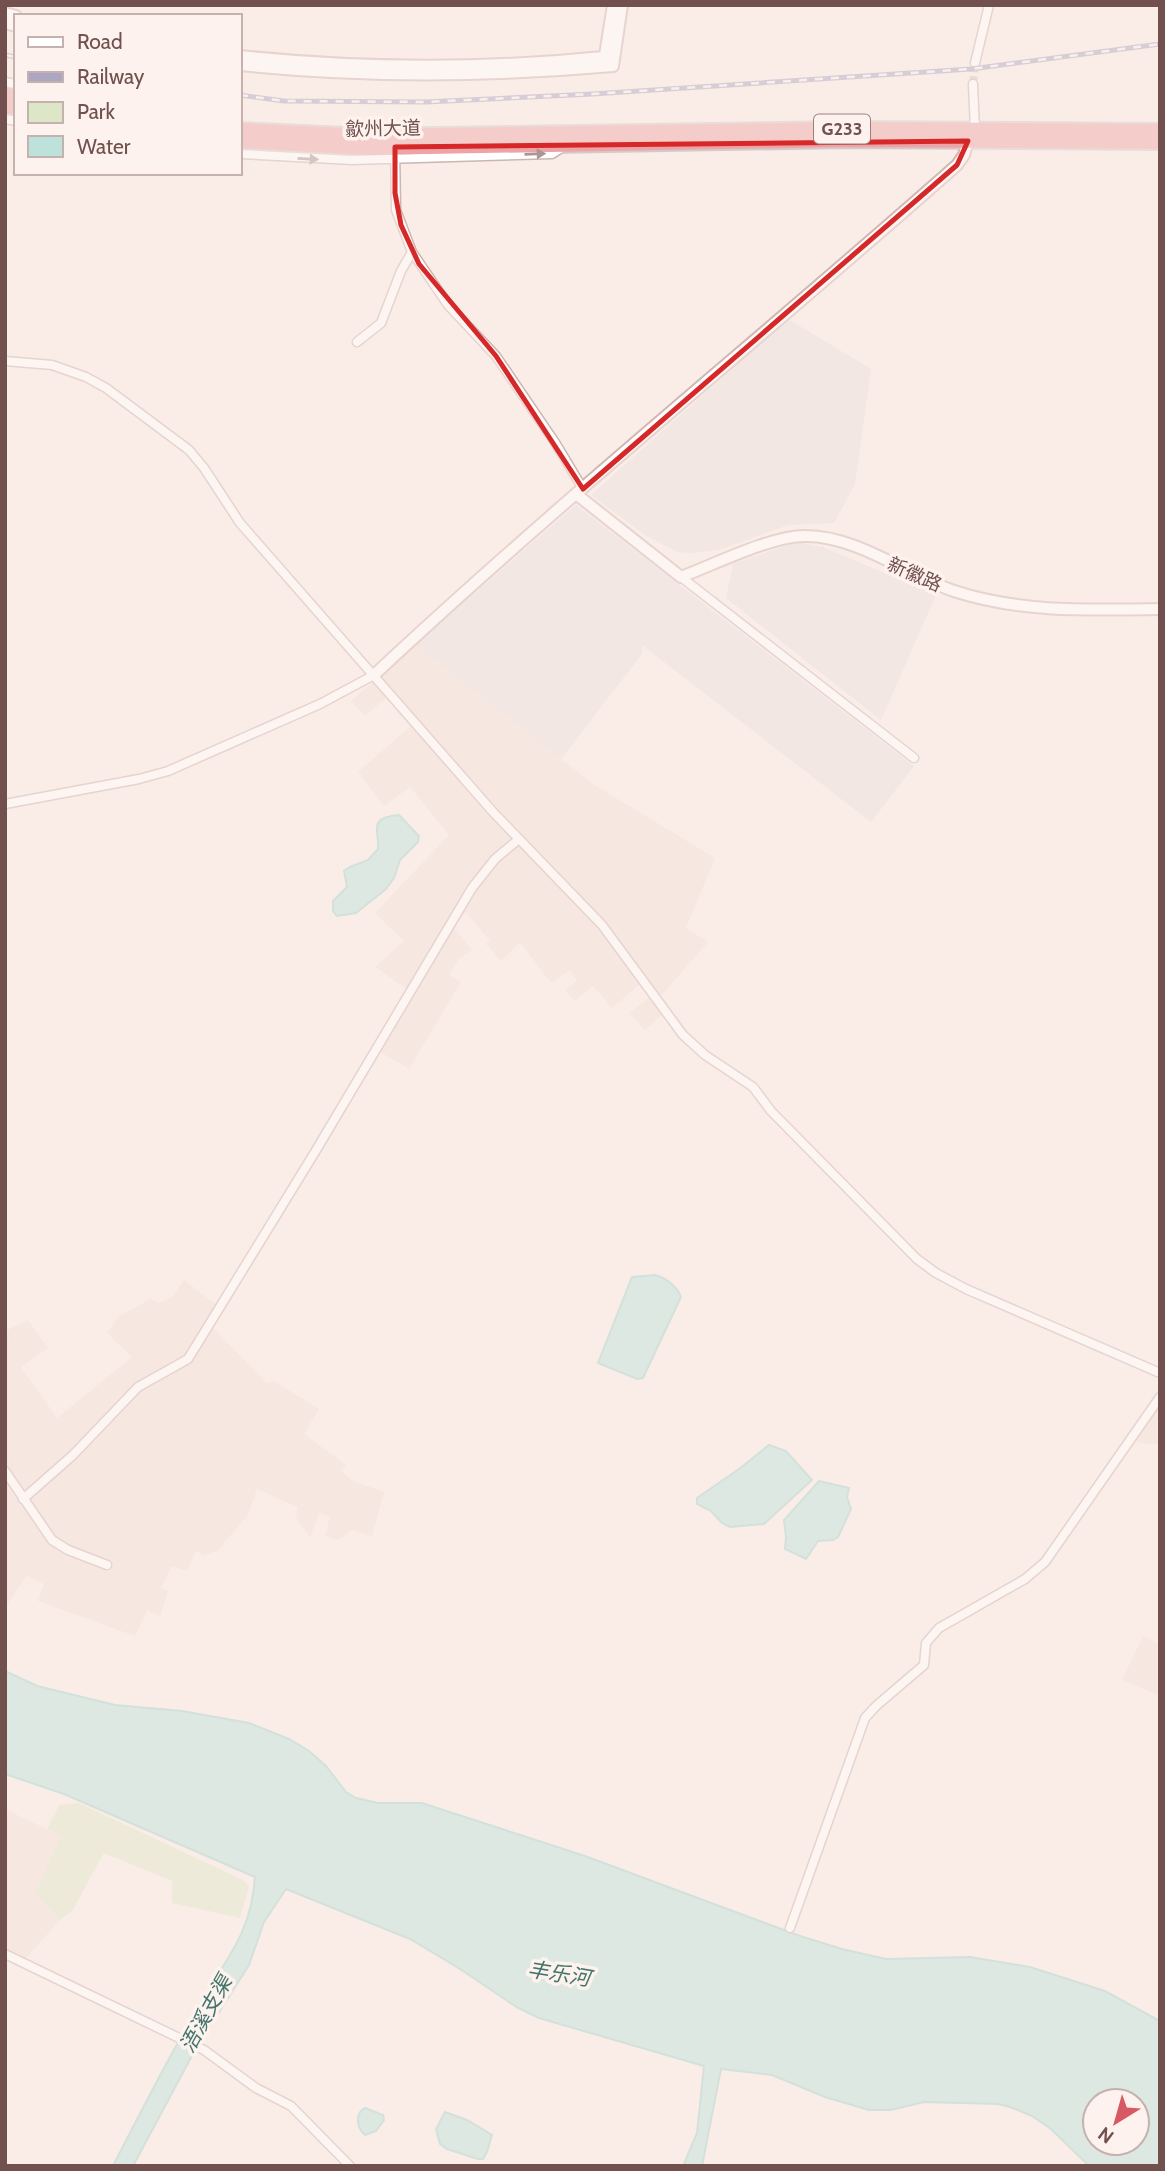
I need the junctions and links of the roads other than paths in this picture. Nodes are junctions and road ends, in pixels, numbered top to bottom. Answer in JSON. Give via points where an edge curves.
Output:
{"nodes":[{"id":1,"x":613,"y":5,"type":"edge"},
{"id":2,"x":622,"y":5,"type":"edge"},
{"id":3,"x":989,"y":5,"type":"edge"},
{"id":4,"x":242,"y":56,"type":"edge"},
{"id":5,"x":607,"y":60,"type":"junction"},
{"id":6,"x":975,"y":63,"type":"tunnel mouth"},
{"id":7,"x":242,"y":65,"type":"edge"},
{"id":8,"x":973,"y":84,"type":"tunnel mouth"},
{"id":9,"x":242,"y":130,"type":"edge"},
{"id":10,"x":1160,"y":131,"type":"edge"},
{"id":11,"x":971,"y":135,"type":"junction"},
{"id":12,"x":525,"y":139,"type":"junction"},
{"id":13,"x":242,"y":141,"type":"edge"},
{"id":14,"x":1160,"y":142,"type":"edge"},
{"id":15,"x":569,"y":143,"type":"junction"},
{"id":16,"x":395,"y":153,"type":"junction"},
{"id":17,"x":242,"y":154,"type":"edge"},
{"id":18,"x":412,"y":252,"type":"junction"},
{"id":19,"x":357,"y":342,"type":"dead end"},
{"id":20,"x":5,"y":361,"type":"edge"},
{"id":21,"x":580,"y":492,"type":"junction"},
{"id":22,"x":681,"y":577,"type":"junction"},
{"id":23,"x":1160,"y":609,"type":"edge"},
{"id":24,"x":374,"y":675,"type":"junction"},
{"id":25,"x":914,"y":758,"type":"dead end"},
{"id":26,"x":5,"y":804,"type":"edge"},
{"id":27,"x":519,"y":839,"type":"junction"},
{"id":28,"x":1160,"y":1373,"type":"edge"},
{"id":29,"x":1160,"y":1397,"type":"edge"},
{"id":30,"x":5,"y":1471,"type":"edge"},
{"id":31,"x":23,"y":1499,"type":"junction"},
{"id":32,"x":107,"y":1565,"type":"dead end"},
{"id":33,"x":790,"y":1928,"type":"dead end"},
{"id":34,"x":5,"y":1954,"type":"edge"},
{"id":35,"x":350,"y":2166,"type":"edge"}],
"edges":[{"from":1,"to":5,"type":"street"},
{"from":2,"to":5,"type":"street"},
{"from":3,"to":6,"type":"street"},
{"from":4,"to":5,"type":"street","via":[[412,66]]},
{"from":5,"to":7,"type":"street","via":[[513,74],[399,76]]},
{"from":8,"to":11,"type":"street"},
{"from":9,"to":12,"type":"highway","name":"歙州大道","number":"G233"},
{"from":10,"to":11,"type":"highway","number":"G233"},
{"from":11,"to":12,"type":"highway","number":"G233"},
{"from":11,"to":14,"type":"highway","number":"G233"},
{"from":11,"to":15,"type":"highway","number":"G233"},
{"from":11,"to":21,"type":"street","via":[[957,165]]},
{"from":12,"to":15,"type":"highway","number":"G233"},
{"from":12,"to":16,"type":"highway","name":"歙州大道","number":"G233"},
{"from":13,"to":16,"type":"highway","name":"歙州大道","number":"G233"},
{"from":16,"to":15,"type":"street","one_way":true,"via":[[552,154]]},
{"from":17,"to":16,"type":"street","one_way":true,"via":[[318,159]]},
{"from":16,"to":18,"type":"street","via":[[396,210]]},
{"from":18,"to":19,"type":"street","via":[[381,323]]},
{"from":18,"to":21,"type":"street","via":[[448,305],[496,356],[556,444]]},
{"from":20,"to":24,"type":"street","via":[[52,365],[86,377],[180,443],[204,468],[240,523]]},
{"from":21,"to":22,"type":"street"},
{"from":21,"to":24,"type":"street"},
{"from":22,"to":23,"type":"street","name":"新徽路","via":[[786,537],[806,536],[840,541],[953,590],[993,601],[1070,610]]},
{"from":22,"to":25,"type":"street"},
{"from":24,"to":26,"type":"street","via":[[168,771]]},
{"from":24,"to":27,"type":"street"},
{"from":27,"to":28,"type":"street","via":[[602,925],[682,1035],[753,1087],[771,1111],[918,1259],[965,1290]]},
{"from":27,"to":31,"type":"street","via":[[472,888],[188,1359],[138,1387]]},
{"from":29,"to":33,"type":"street","via":[[1045,1562],[1026,1579],[939,1628],[926,1643],[922,1668],[865,1718]]},
{"from":30,"to":31,"type":"street"},
{"from":31,"to":32,"type":"street","via":[[57,1544]]},
{"from":34,"to":35,"type":"street","via":[[200,2048],[290,2106]]}]}
